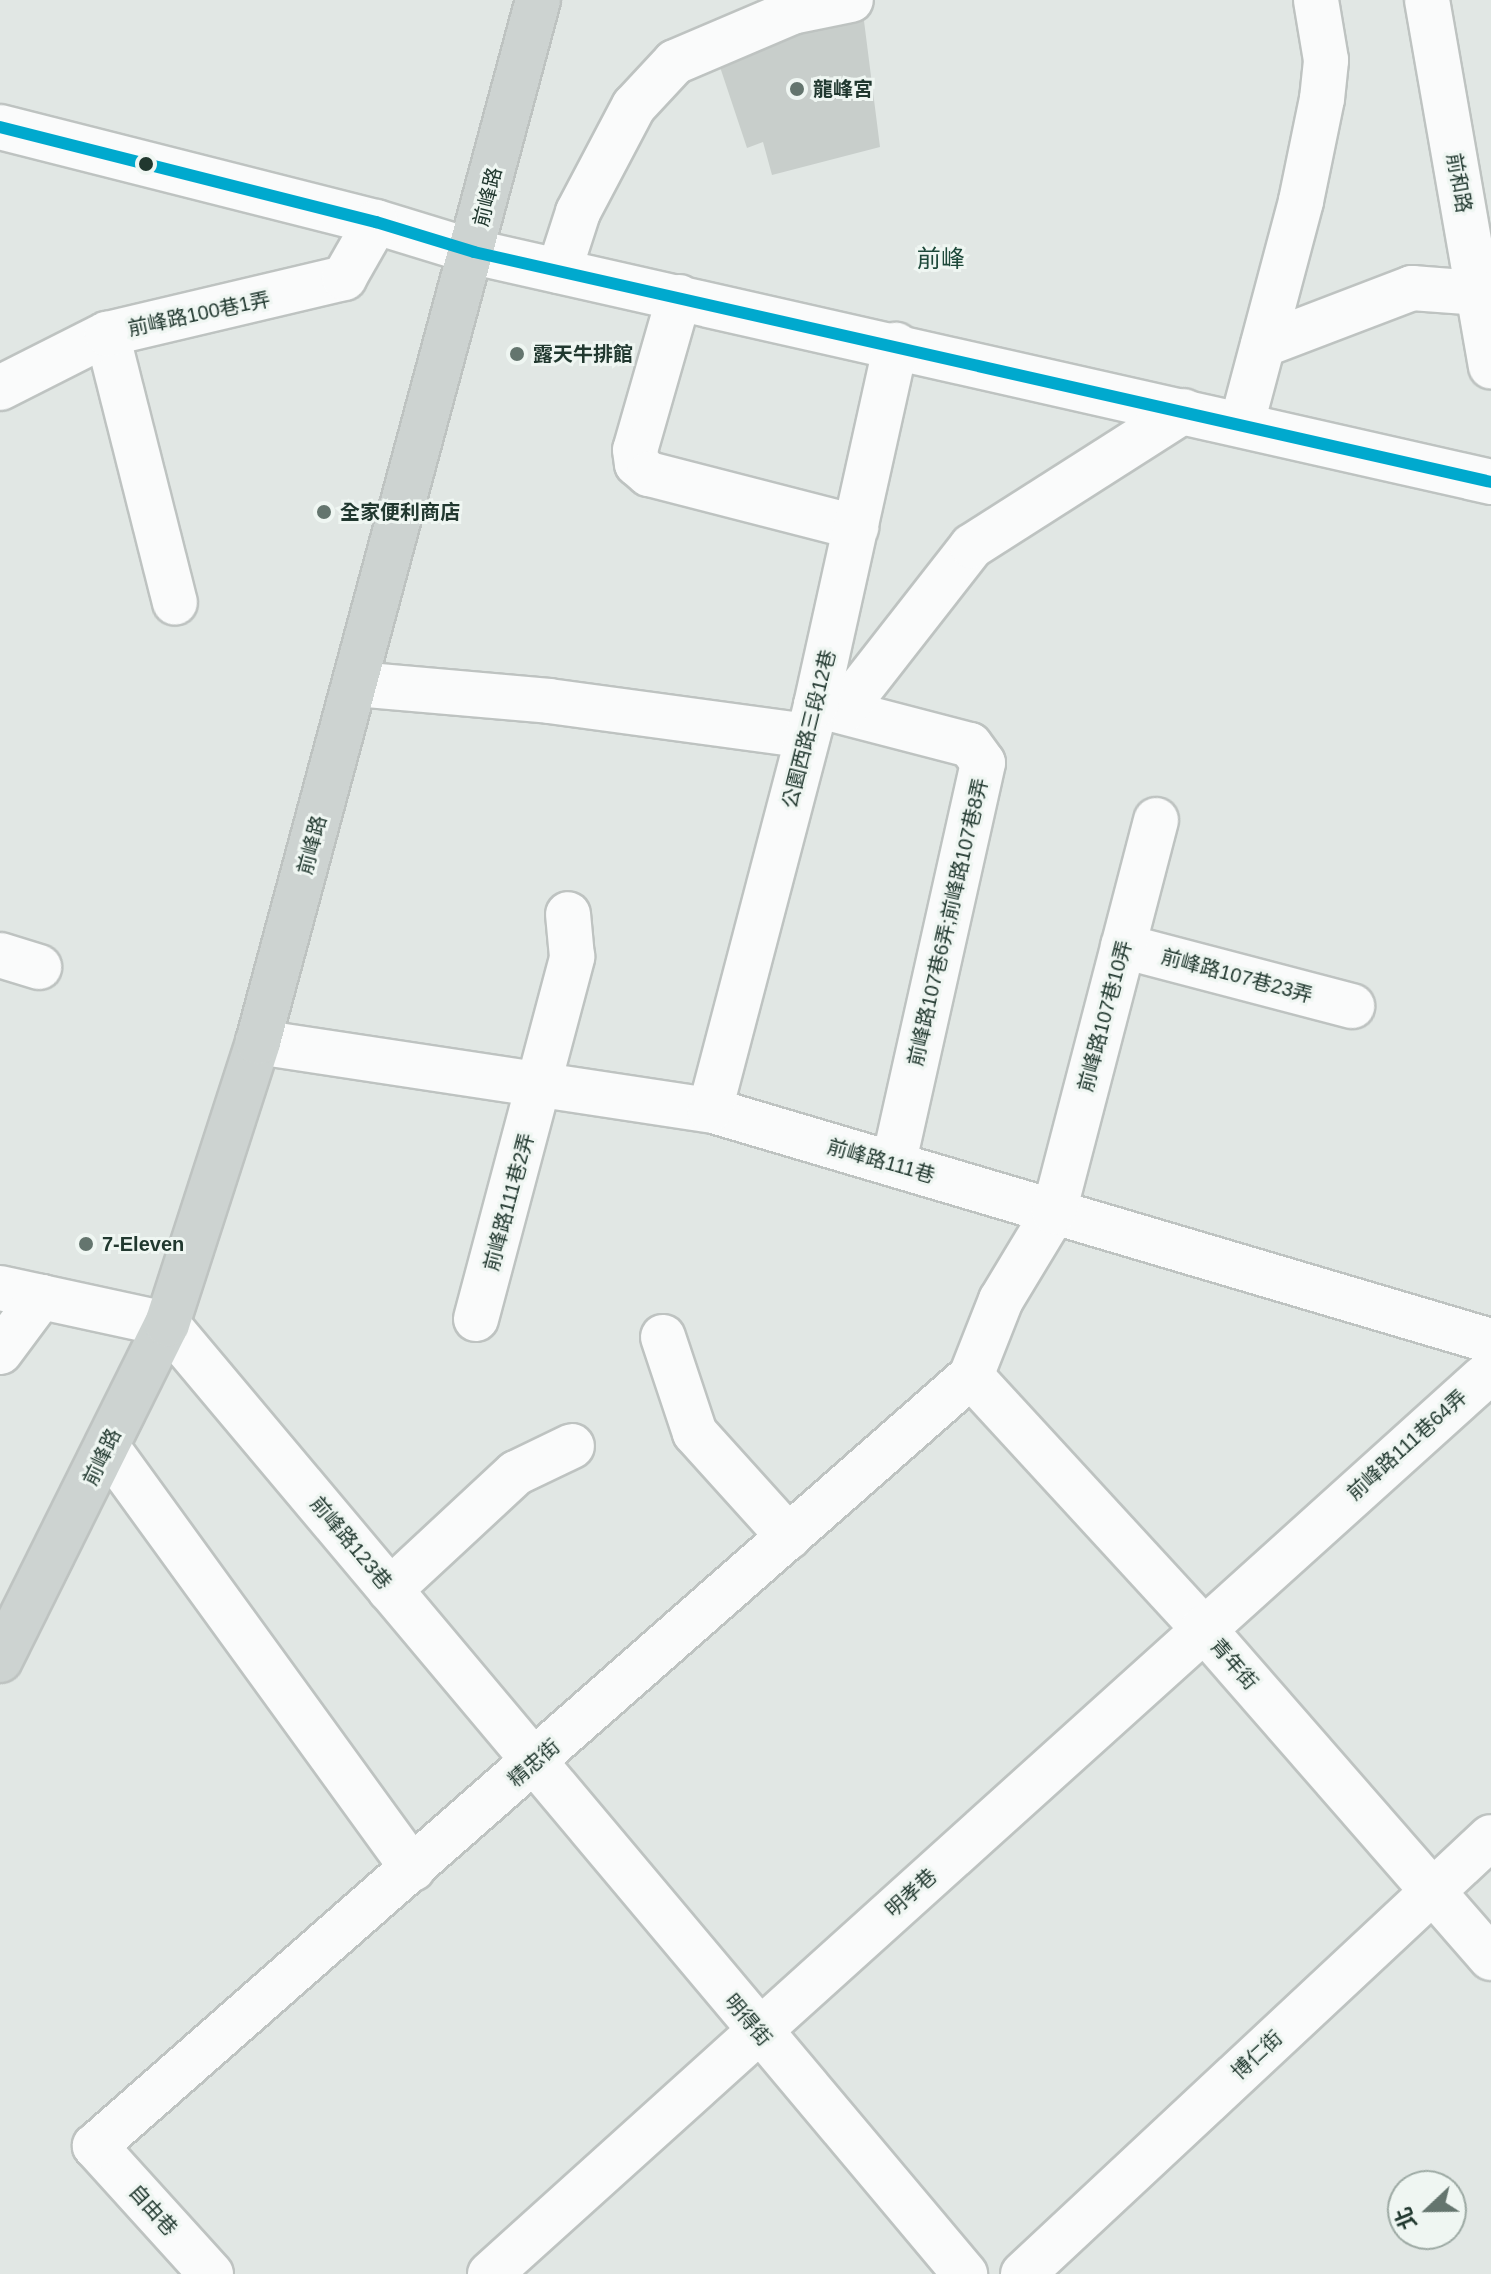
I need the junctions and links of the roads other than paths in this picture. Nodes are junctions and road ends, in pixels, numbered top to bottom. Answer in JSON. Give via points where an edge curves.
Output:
{"nodes":[{"id":1,"x":538,"y":0,"type":"edge"},
{"id":2,"x":851,"y":0,"type":"edge"},
{"id":3,"x":1316,"y":0,"type":"edge"},
{"id":4,"x":1427,"y":0,"type":"edge"},
{"id":5,"x":0,"y":127,"type":"edge"},
{"id":6,"x":376,"y":222,"type":"junction"},
{"id":7,"x":474,"y":252,"type":"junction"},
{"id":8,"x":559,"y":271,"type":"junction"},
{"id":9,"x":1478,"y":293,"type":"junction"},
{"id":10,"x":679,"y":297,"type":"junction"},
{"id":11,"x":107,"y":334,"type":"junction"},
{"id":12,"x":896,"y":345,"type":"junction"},
{"id":13,"x":1263,"y":345,"type":"junction"},
{"id":14,"x":1491,"y":366,"type":"edge"},
{"id":15,"x":0,"y":388,"type":"edge"},
{"id":16,"x":1184,"y":411,"type":"junction"},
{"id":17,"x":1242,"y":423,"type":"junction"},
{"id":18,"x":1491,"y":482,"type":"edge"},
{"id":19,"x":856,"y":527,"type":"junction"},
{"id":20,"x":175,"y":603,"type":"dead end"},
{"id":21,"x":356,"y":684,"type":"junction"},
{"id":22,"x":822,"y":717,"type":"junction"},
{"id":23,"x":1156,"y":820,"type":"dead end"},
{"id":24,"x":568,"y":914,"type":"dead end"},
{"id":25,"x":1123,"y":946,"type":"junction"},
{"id":26,"x":1352,"y":1006,"type":"dead end"},
{"id":27,"x":258,"y":1042,"type":"junction"},
{"id":28,"x":541,"y":1084,"type":"junction"},
{"id":29,"x":710,"y":1110,"type":"junction"},
{"id":30,"x":893,"y":1164,"type":"junction"},
{"id":31,"x":1054,"y":1212,"type":"junction"},
{"id":32,"x":20,"y":1293,"type":"edge"},
{"id":33,"x":476,"y":1319,"type":"dead end"},
{"id":34,"x":167,"y":1324,"type":"junction"},
{"id":35,"x":663,"y":1337,"type":"dead end"},
{"id":36,"x":0,"y":1352,"type":"edge"},
{"id":37,"x":1489,"y":1366,"type":"edge"},
{"id":38,"x":971,"y":1376,"type":"junction"},
{"id":39,"x":572,"y":1446,"type":"dead end"},
{"id":40,"x":107,"y":1447,"type":"junction"},
{"id":41,"x":1332,"y":1513,"type":"joint"},
{"id":42,"x":789,"y":1537,"type":"junction"},
{"id":43,"x":390,"y":1590,"type":"junction"},
{"id":44,"x":1203,"y":1628,"type":"junction"},
{"id":45,"x":0,"y":1660,"type":"edge"},
{"id":46,"x":535,"y":1763,"type":"junction"},
{"id":47,"x":1491,"y":1837,"type":"edge"},
{"id":48,"x":413,"y":1869,"type":"junction"},
{"id":49,"x":1431,"y":1892,"type":"junction"},
{"id":50,"x":1491,"y":1958,"type":"edge"},
{"id":51,"x":758,"y":2032,"type":"junction"},
{"id":52,"x":95,"y":2146,"type":"joint"},
{"id":53,"x":211,"y":2274,"type":"edge"},
{"id":54,"x":490,"y":2274,"type":"edge"},
{"id":55,"x":965,"y":2274,"type":"edge"},
{"id":56,"x":1023,"y":2274,"type":"edge"}],
"edges":[{"from":1,"to":7,"type":"main road","name":"前峰路"},
{"from":2,"to":8,"type":"street","via":[[792,12],[675,62],[634,106],[578,212]]},
{"from":3,"to":13,"type":"street","via":[[1326,60],[1322,99]]},
{"from":4,"to":9,"type":"street","name":"前和路"},
{"from":5,"to":6,"type":"street"},
{"from":6,"to":7,"type":"street"},
{"from":6,"to":11,"type":"street","name":"前峰路100巷1弄","via":[[344,278]]},
{"from":7,"to":8,"type":"street"},
{"from":7,"to":21,"type":"main road","name":"前峰路"},
{"from":8,"to":10,"type":"street"},
{"from":9,"to":13,"type":"street","via":[[1412,288]]},
{"from":9,"to":14,"type":"street","name":"前和路"},
{"from":10,"to":12,"type":"street"},
{"from":10,"to":19,"type":"street","via":[[635,450],[637,464],[649,474]]},
{"from":11,"to":15,"type":"street","name":"前峰路100巷1弄"},
{"from":11,"to":20,"type":"street"},
{"from":12,"to":16,"type":"street"},
{"from":12,"to":19,"type":"street","name":"公園西路三段12巷"},
{"from":13,"to":17,"type":"street"},
{"from":16,"to":17,"type":"street"},
{"from":16,"to":22,"type":"street","name":"公園西路三段12巷","via":[[972,546]]},
{"from":17,"to":18,"type":"street"},
{"from":19,"to":22,"type":"street","name":"公園西路三段12巷"},
{"from":21,"to":22,"type":"street","name":"前峰路107巷6弄;前峰路107巷8弄"},
{"from":21,"to":27,"type":"main road","name":"前峰路"},
{"from":22,"to":29,"type":"street","name":"公園西路三段12巷"},
{"from":22,"to":30,"type":"street","name":"前峰路107巷6弄;前峰路107巷8弄","via":[[970,745],[983,763]]},
{"from":23,"to":25,"type":"street","name":"前峰路107巷10弄"},
{"from":24,"to":28,"type":"street","name":"前峰路111巷2弄","via":[[572,957]]},
{"from":25,"to":26,"type":"street","name":"前峰路107巷23弄"},
{"from":25,"to":31,"type":"street","name":"前峰路107巷10弄"},
{"from":27,"to":28,"type":"street","name":"前峰路111巷"},
{"from":27,"to":34,"type":"main road","name":"前峰路"},
{"from":28,"to":29,"type":"street","name":"前峰路111巷"},
{"from":28,"to":33,"type":"street","name":"前峰路111巷2弄"},
{"from":29,"to":30,"type":"street","name":"前峰路111巷"},
{"from":30,"to":31,"type":"street","name":"前峰路111巷"},
{"from":31,"to":37,"type":"street","name":"前峰路111巷"},
{"from":31,"to":38,"type":"street","name":"前峰路107巷10弄","via":[[1001,1300]]},
{"from":32,"to":34,"type":"street"},
{"from":32,"to":36,"type":"street"},
{"from":34,"to":40,"type":"main road","name":"前峰路"},
{"from":34,"to":43,"type":"street","name":"前峰路123巷"},
{"from":35,"to":42,"type":"street","via":[[695,1433]]},
{"from":37,"to":41,"type":"street","name":"前峰路111巷64弄"},
{"from":38,"to":42,"type":"street","name":"精忠街"},
{"from":38,"to":44,"type":"street","name":"青年街"},
{"from":39,"to":43,"type":"street","via":[[516,1473]]},
{"from":40,"to":45,"type":"main road","name":"前峰路"},
{"from":40,"to":48,"type":"street"},
{"from":41,"to":44,"type":"street","name":"明孝巷"},
{"from":42,"to":46,"type":"street","name":"精忠街"},
{"from":43,"to":46,"type":"street","name":"前峰路123巷"},
{"from":44,"to":49,"type":"street","name":"青年街"},
{"from":44,"to":51,"type":"street","name":"明孝巷"},
{"from":46,"to":48,"type":"street","name":"精忠街"},
{"from":46,"to":51,"type":"street","name":"明得街"},
{"from":47,"to":49,"type":"street","name":"博仁街"},
{"from":48,"to":52,"type":"street","name":"精忠街"},
{"from":49,"to":50,"type":"street","name":"青年街"},
{"from":49,"to":56,"type":"street","name":"博仁街"},
{"from":51,"to":54,"type":"street","name":"明孝巷"},
{"from":51,"to":55,"type":"street","name":"明得街"},
{"from":52,"to":53,"type":"street","name":"自由巷"}]}
